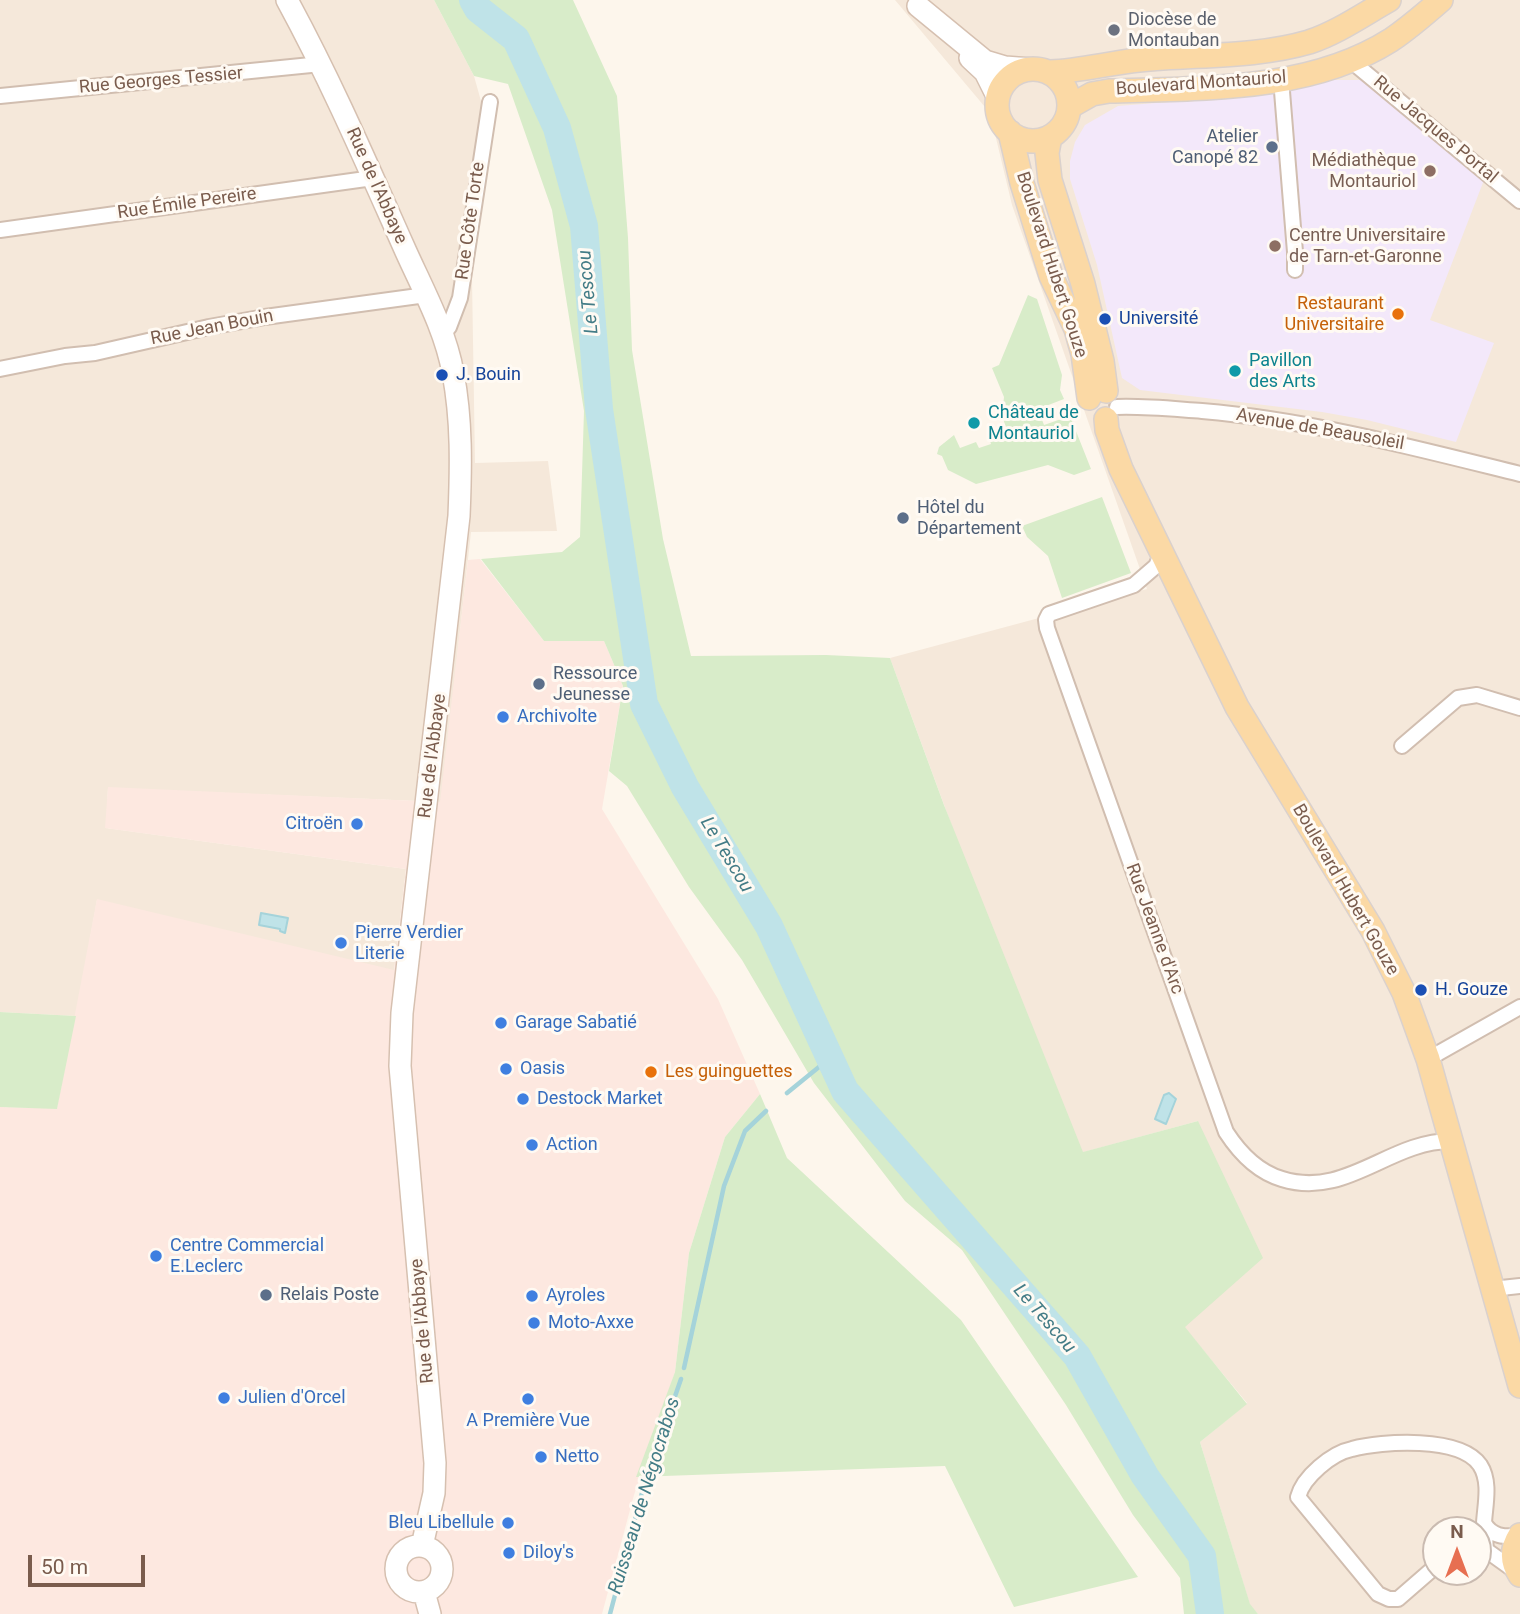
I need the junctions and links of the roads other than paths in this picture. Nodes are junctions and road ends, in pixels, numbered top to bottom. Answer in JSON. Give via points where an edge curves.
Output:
{"nodes":[{"id":1,"x":287,"y":0,"type":"edge"},
{"id":2,"x":1389,"y":0,"type":"edge"},
{"id":3,"x":1441,"y":0,"type":"edge"},
{"id":4,"x":915,"y":3,"type":"edge"},
{"id":5,"x":1350,"y":60,"type":"junction"},
{"id":6,"x":321,"y":65,"type":"junction"},
{"id":7,"x":1040,"y":70,"type":"junction"},
{"id":8,"x":1281,"y":79,"type":"junction"},
{"id":9,"x":0,"y":96,"type":"edge"},
{"id":10,"x":998,"y":98,"type":"junction"},
{"id":11,"x":490,"y":102,"type":"dead end"},
{"id":12,"x":1069,"y":107,"type":"junction"},
{"id":13,"x":1010,"y":132,"type":"junction"},
{"id":14,"x":1050,"y":136,"type":"junction"},
{"id":15,"x":373,"y":178,"type":"junction"},
{"id":16,"x":1520,"y":201,"type":"edge"},
{"id":17,"x":0,"y":230,"type":"edge"},
{"id":18,"x":1295,"y":270,"type":"dead end"},
{"id":19,"x":426,"y":295,"type":"junction"},
{"id":20,"x":442,"y":336,"type":"junction"},
{"id":21,"x":0,"y":369,"type":"edge"},
{"id":22,"x":1104,"y":404,"type":"junction"},
{"id":23,"x":1520,"y":474,"type":"edge"},
{"id":24,"x":1162,"y":553,"type":"junction"},
{"id":25,"x":1520,"y":708,"type":"edge"},
{"id":26,"x":1402,"y":746,"type":"dead end"},
{"id":27,"x":1520,"y":1007,"type":"edge"},
{"id":28,"x":1428,"y":1059,"type":"junction"},
{"id":29,"x":1451,"y":1141,"type":"junction"},
{"id":30,"x":1520,"y":1286,"type":"edge"},
{"id":31,"x":1492,"y":1289,"type":"junction"},
{"id":32,"x":1520,"y":1386,"type":"edge"},
{"id":33,"x":1485,"y":1516,"type":"edge"},
{"id":34,"x":1492,"y":1532,"type":"edge"},
{"id":35,"x":1519,"y":1536,"type":"edge"},
{"id":36,"x":422,"y":1546,"type":"junction"},
{"id":37,"x":1492,"y":1556,"type":"edge"},
{"id":38,"x":1519,"y":1574,"type":"edge"},
{"id":39,"x":1422,"y":1578,"type":"edge"},
{"id":40,"x":424,"y":1592,"type":"junction"},
{"id":41,"x":429,"y":1614,"type":"edge"}],
"edges":[{"from":1,"to":6,"type":"main road","name":"Rue de l'Abbaye"},
{"from":2,"to":7,"type":"main road","name":"Boulevard Montauriol","via":[[1311,41],[1283,48],[1114,63],[1084,71]]},
{"from":3,"to":5,"type":"main road","name":"Boulevard Montauriol","via":[[1389,41]]},
{"from":4,"to":7,"type":"main road","via":[[985,61]]},
{"from":4,"to":10,"type":"main road","via":[[985,72]]},
{"from":5,"to":8,"type":"main road","name":"Boulevard Montauriol"},
{"from":5,"to":16,"type":"street","name":"Rue Jacques Portal"},
{"from":6,"to":9,"type":"street","name":"Rue Georges Tessier"},
{"from":6,"to":15,"type":"main road","name":"Rue de l'Abbaye"},
{"from":7,"to":10,"type":"main road","via":[[1022,71],[1006,81]]},
{"from":7,"to":12,"type":"main road","via":[[1061,81]]},
{"from":8,"to":12,"type":"main road","name":"Boulevard Montauriol","via":[[1110,91],[1082,98]]},
{"from":8,"to":18,"type":"street"},
{"from":10,"to":13,"type":"main road","via":[[999,117]]},
{"from":11,"to":20,"type":"street","name":"Rue Côte Torte","via":[[460,298]]},
{"from":12,"to":14,"type":"main road","via":[[1060,129]]},
{"from":13,"to":14,"type":"main road","via":[[1030,140]]},
{"from":13,"to":22,"type":"main road","name":"Boulevard Hubert Gouze","via":[[1051,276]]},
{"from":14,"to":22,"type":"main road","name":"Boulevard Hubert Gouze","via":[[1049,180],[1087,296],[1102,361]]},
{"from":15,"to":17,"type":"street","name":"Rue Émile Pereire"},
{"from":15,"to":19,"type":"main road","name":"Rue de l'Abbaye"},
{"from":19,"to":20,"type":"main road","name":"Rue de l'Abbaye"},
{"from":19,"to":21,"type":"street","name":"Rue Jean Bouin","via":[[265,317]]},
{"from":20,"to":36,"type":"main road","name":"Rue de l'Abbaye","via":[[459,414],[459,516],[402,1013],[400,1066],[435,1463],[434,1493]]},
{"from":22,"to":23,"type":"street","name":"Avenue de Beausoleil","via":[[1228,413],[1330,429]]},
{"from":22,"to":24,"type":"main road","name":"Boulevard Hubert Gouze","via":[[1107,430],[1121,469]]},
{"from":24,"to":28,"type":"main road","name":"Boulevard Hubert Gouze","via":[[1237,707],[1373,931],[1404,993]]},
{"from":24,"to":29,"type":"street","name":"Rue Jeanne d'Arc","via":[[1156,566],[1133,585],[1049,614],[1046,628],[1226,1132],[1245,1156],[1270,1176],[1308,1184],[1351,1175],[1428,1142]]},
{"from":25,"to":26,"type":"street","via":[[1477,695],[1458,698]]},
{"from":27,"to":28,"type":"street"},
{"from":28,"to":29,"type":"main road","name":"Boulevard Hubert Gouze"},
{"from":29,"to":31,"type":"main road","name":"Boulevard Hubert Gouze"},
{"from":30,"to":31,"type":"street"},
{"from":31,"to":32,"type":"main road","name":"Boulevard Hubert Gouze"},
{"from":33,"to":39,"type":"street","via":[[1487,1489],[1479,1465],[1463,1451],[1437,1445],[1350,1449],[1331,1459],[1300,1488],[1298,1497],[1378,1594],[1398,1599]]},
{"from":34,"to":35,"type":"street"},
{"from":35,"to":38,"type":"main road","via":[[1513,1555]]},
{"from":36,"to":40,"type":"main road","via":[[433,1550],[443,1567],[437,1585]]},
{"from":36,"to":40,"type":"main road","via":[[404,1552],[396,1569],[404,1587]]},
{"from":37,"to":38,"type":"street"},
{"from":40,"to":41,"type":"main road"}]}
